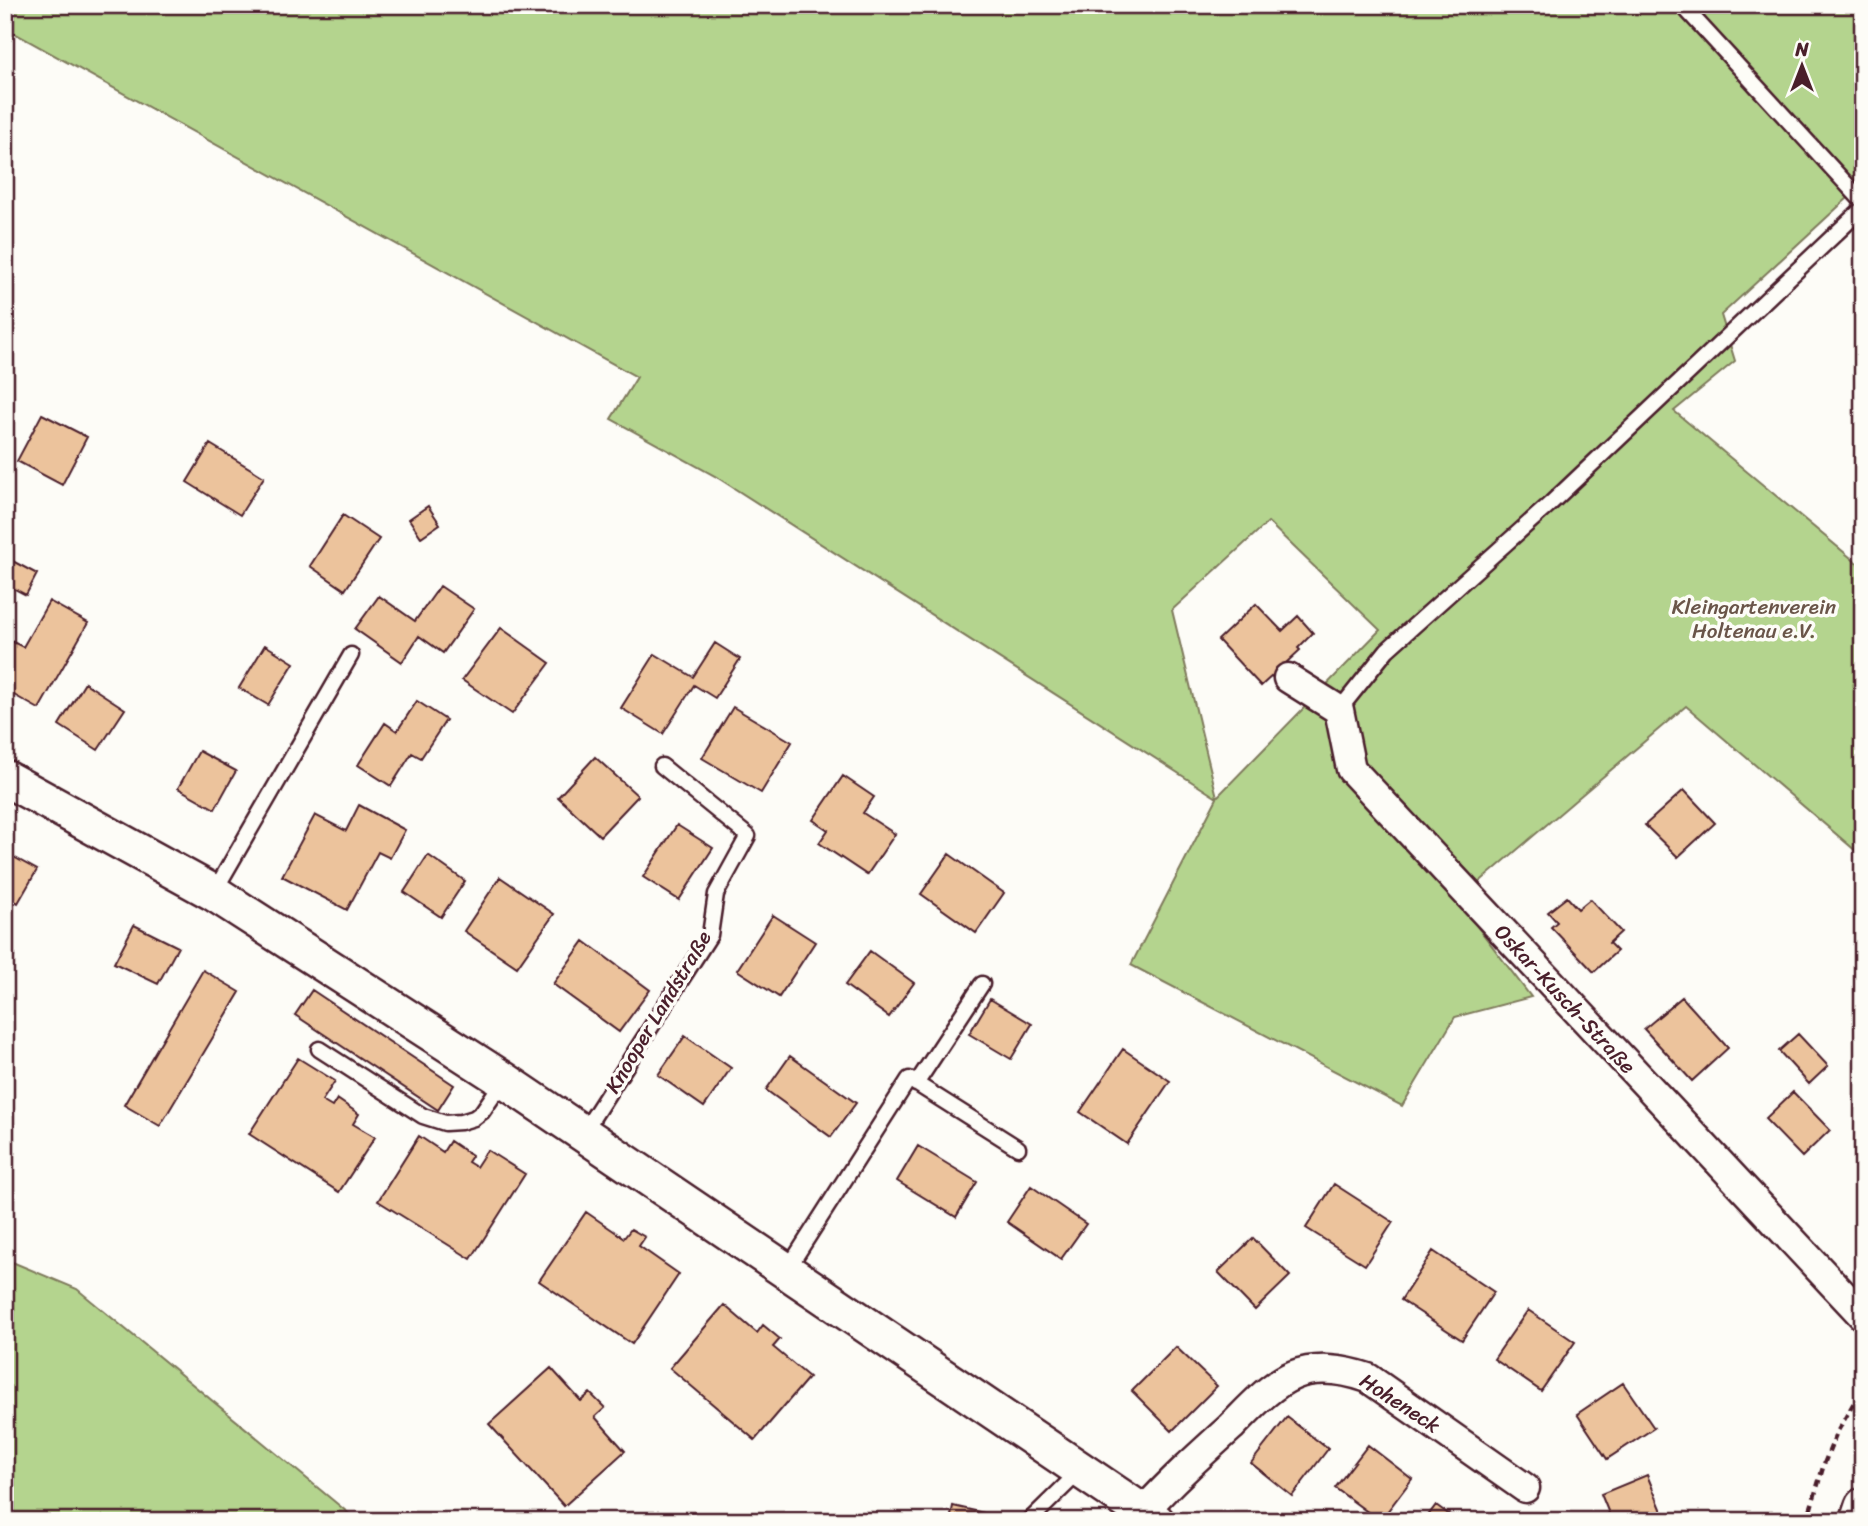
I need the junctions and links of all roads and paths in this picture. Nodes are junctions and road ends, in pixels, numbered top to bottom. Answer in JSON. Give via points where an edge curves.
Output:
{"nodes":[{"id":1,"x":1682,"y":5,"type":"edge"},
{"id":2,"x":1863,"y":202,"type":"edge"},
{"id":3,"x":1863,"y":208,"type":"edge"},
{"id":4,"x":351,"y":655,"type":"dead end"},
{"id":5,"x":1288,"y":678,"type":"dead end"},
{"id":6,"x":1339,"y":710,"type":"junction"},
{"id":7,"x":662,"y":766,"type":"dead end"},
{"id":8,"x":5,"y":778,"type":"edge"},
{"id":9,"x":214,"y":893,"type":"junction"},
{"id":10,"x":982,"y":984,"type":"dead end"},
{"id":11,"x":319,"y":1049,"type":"dead end"},
{"id":12,"x":505,"y":1080,"type":"junction"},
{"id":13,"x":916,"y":1084,"type":"junction"},
{"id":14,"x":583,"y":1133,"type":"junction"},
{"id":15,"x":1017,"y":1148,"type":"dead end"},
{"id":16,"x":786,"y":1272,"type":"junction"},
{"id":17,"x":1863,"y":1316,"type":"edge"},
{"id":18,"x":1863,"y":1387,"type":"edge"},
{"id":19,"x":1081,"y":1471,"type":"junction"},
{"id":20,"x":1525,"y":1488,"type":"dead end"},
{"id":21,"x":1863,"y":1506,"type":"edge"},
{"id":22,"x":1149,"y":1516,"type":"edge"},
{"id":23,"x":1029,"y":1521,"type":"edge"},
{"id":24,"x":1807,"y":1521,"type":"edge"},
{"id":25,"x":1858,"y":1521,"type":"edge"}],
"edges":[{"from":1,"to":2,"type":"lane"},
{"from":3,"to":6,"type":"lane","via":[[1551,503],[1387,650]]},
{"from":4,"to":9,"type":"lane"},
{"from":5,"to":6,"type":"street"},
{"from":6,"to":17,"type":"street","name":"Oskar-Kusch-Straße","via":[[1351,769]]},
{"from":7,"to":14,"type":"lane","name":"Knooper Landstraße","via":[[748,836],[716,894],[710,935]]},
{"from":8,"to":9,"type":"street"},
{"from":9,"to":12,"type":"street"},
{"from":10,"to":13,"type":"lane"},
{"from":11,"to":12,"type":"lane","via":[[423,1116],[445,1123],[474,1118]]},
{"from":12,"to":14,"type":"street"},
{"from":13,"to":15,"type":"lane"},
{"from":13,"to":16,"type":"lane","via":[[909,1079]]},
{"from":14,"to":16,"type":"street"},
{"from":16,"to":19,"type":"street"},
{"from":18,"to":24,"type":"path","via":[[1836,1434]]},
{"from":19,"to":22,"type":"street"},
{"from":19,"to":23,"type":"lane"},
{"from":20,"to":22,"type":"street","name":"Hoheneck","via":[[1368,1378],[1347,1370],[1320,1370],[1295,1375],[1269,1391],[1165,1488]]},
{"from":21,"to":25,"type":"street"}]}
